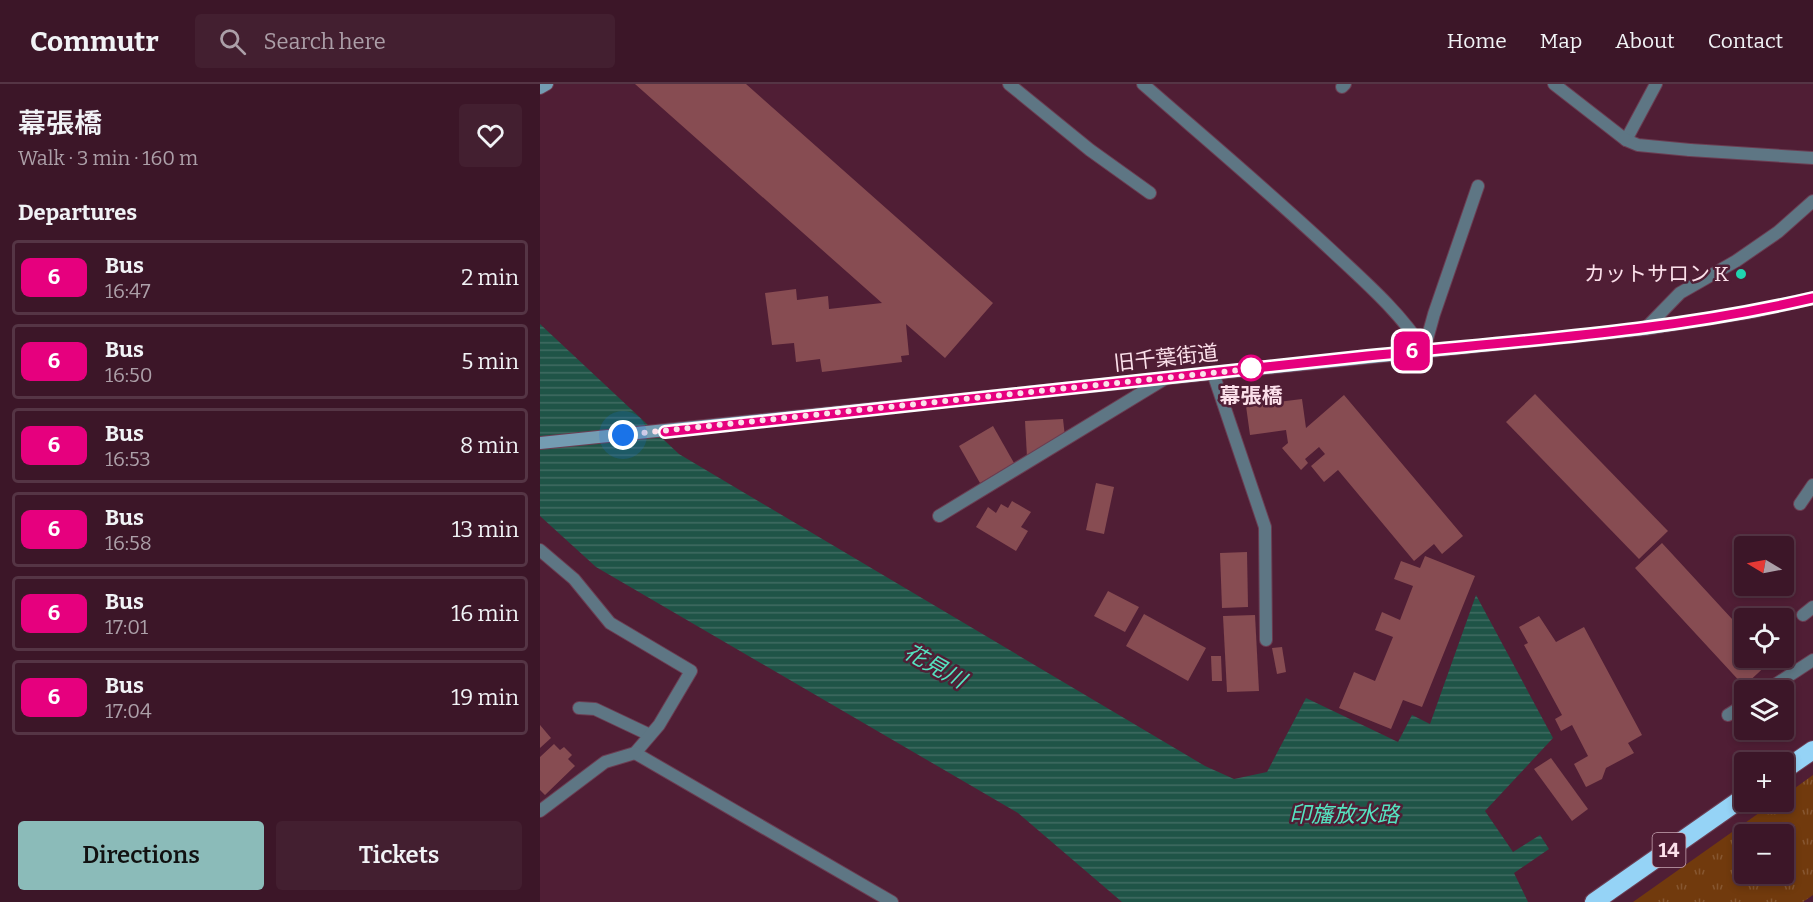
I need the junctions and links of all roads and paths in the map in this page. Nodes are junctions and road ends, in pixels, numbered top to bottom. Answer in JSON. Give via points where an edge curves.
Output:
{"nodes":[{"id":1,"x":547,"y":84,"type":"edge"},
{"id":2,"x":1009,"y":84,"type":"edge"},
{"id":3,"x":1143,"y":84,"type":"edge"},
{"id":4,"x":1554,"y":84,"type":"edge"},
{"id":5,"x":1656,"y":84,"type":"edge"},
{"id":6,"x":540,"y":88,"type":"edge"},
{"id":7,"x":1626,"y":140,"type":"junction"},
{"id":8,"x":1813,"y":158,"type":"edge"},
{"id":9,"x":1478,"y":186,"type":"dead end"},
{"id":10,"x":1150,"y":194,"type":"dead end"},
{"id":11,"x":1813,"y":201,"type":"edge"},
{"id":12,"x":1813,"y":298,"type":"edge"},
{"id":13,"x":1645,"y":329,"type":"junction"},
{"id":14,"x":1424,"y":350,"type":"junction"},
{"id":15,"x":1213,"y":373,"type":"junction"},
{"id":16,"x":1167,"y":378,"type":"junction"},
{"id":17,"x":540,"y":443,"type":"edge"},
{"id":18,"x":1813,"y":485,"type":"edge"},
{"id":19,"x":1800,"y":504,"type":"dead end"},
{"id":20,"x":939,"y":516,"type":"dead end"},
{"id":21,"x":540,"y":550,"type":"edge"},
{"id":22,"x":1266,"y":640,"type":"dead end"},
{"id":23,"x":1813,"y":660,"type":"edge"},
{"id":24,"x":1782,"y":680,"type":"edge"},
{"id":25,"x":579,"y":708,"type":"dead end"},
{"id":26,"x":1734,"y":712,"type":"edge"},
{"id":27,"x":1728,"y":716,"type":"dead end"},
{"id":28,"x":650,"y":735,"type":"junction"},
{"id":29,"x":1813,"y":750,"type":"edge"},
{"id":30,"x":635,"y":753,"type":"junction"},
{"id":31,"x":1794,"y":763,"type":"edge"},
{"id":32,"x":1734,"y":805,"type":"edge"},
{"id":33,"x":540,"y":811,"type":"edge"},
{"id":34,"x":892,"y":902,"type":"edge"},
{"id":35,"x":1594,"y":902,"type":"edge"}],
"edges":[{"from":1,"to":6,"type":"street"},
{"from":2,"to":10,"type":"street"},
{"from":3,"to":14,"type":"street","via":[[1362,279],[1413,332]]},
{"from":4,"to":7,"type":"street"},
{"from":5,"to":7,"type":"street"},
{"from":7,"to":8,"type":"street","via":[[1638,145]]},
{"from":9,"to":14,"type":"street"},
{"from":11,"to":13,"type":"street","via":[[1778,232],[1680,293]]},
{"from":12,"to":13,"type":"street","name":"旧千葉街道"},
{"from":13,"to":14,"type":"street","name":"旧千葉街道"},
{"from":14,"to":15,"type":"street","name":"旧千葉街道"},
{"from":15,"to":16,"type":"street","name":"旧千葉街道"},
{"from":15,"to":22,"type":"street","via":[[1265,527]]},
{"from":16,"to":17,"type":"street","name":"旧千葉街道"},
{"from":16,"to":20,"type":"street"},
{"from":18,"to":19,"type":"street"},
{"from":21,"to":28,"type":"street","via":[[574,579],[610,623],[692,671]]},
{"from":23,"to":24,"type":"street"},
{"from":25,"to":28,"type":"street","via":[[595,709]]},
{"from":26,"to":27,"type":"street"},
{"from":28,"to":30,"type":"street"},
{"from":29,"to":31,"type":"highway"},
{"from":30,"to":33,"type":"street","via":[[605,762]]},
{"from":30,"to":34,"type":"street"},
{"from":32,"to":35,"type":"highway","number":"14"}]}
